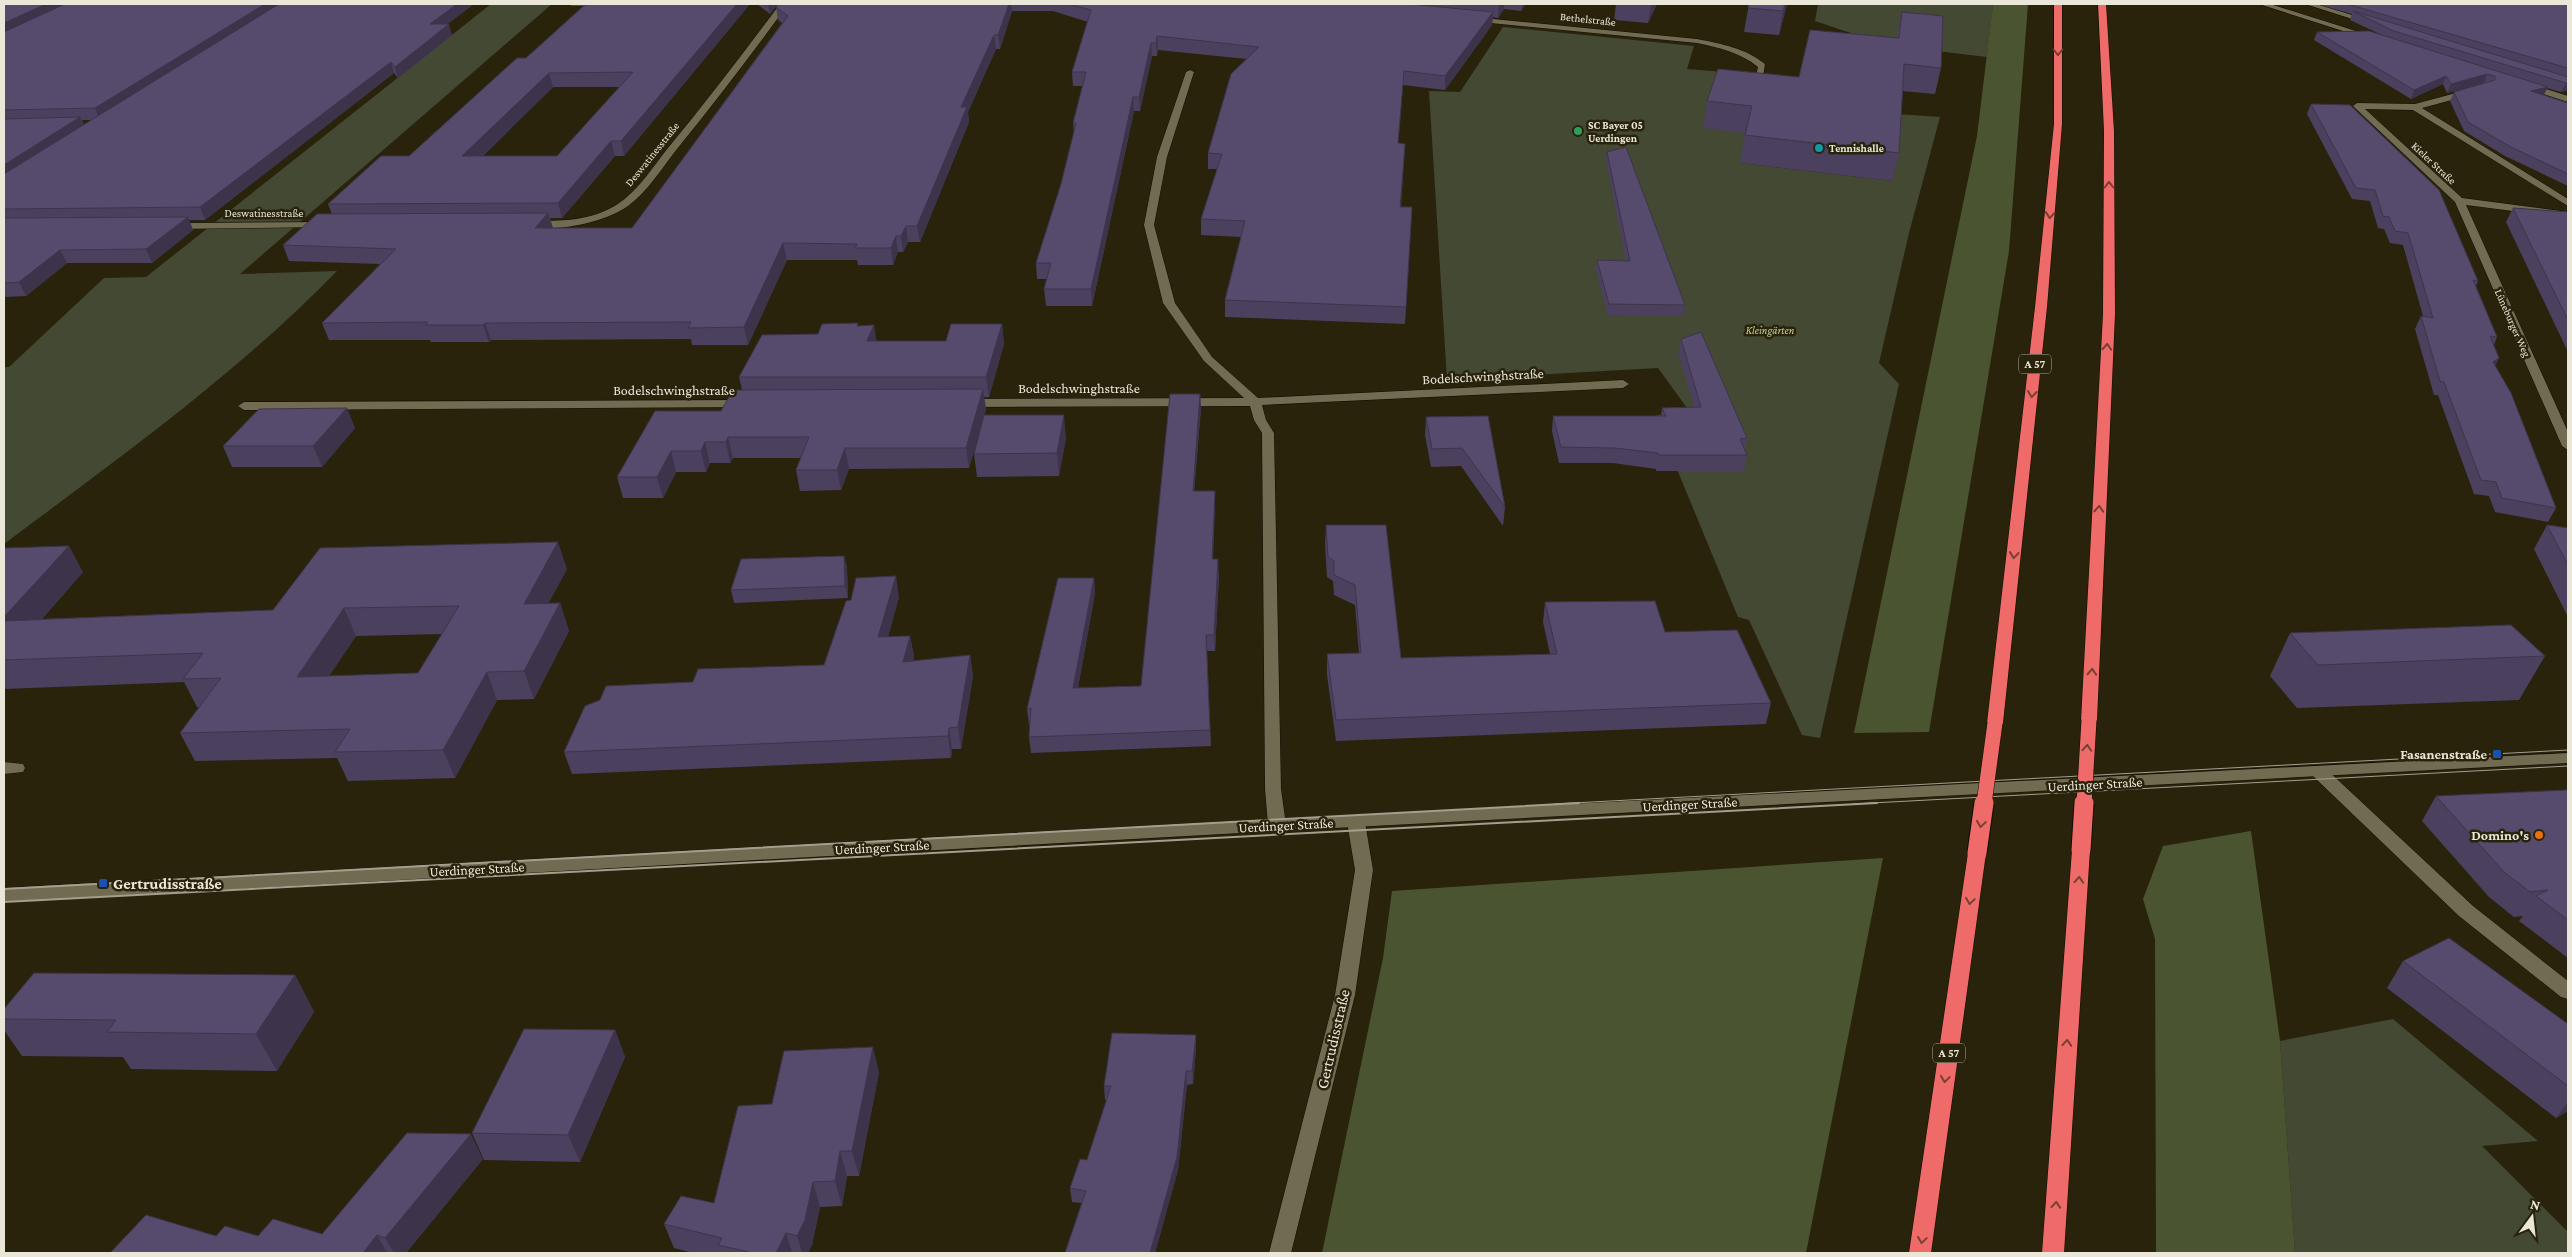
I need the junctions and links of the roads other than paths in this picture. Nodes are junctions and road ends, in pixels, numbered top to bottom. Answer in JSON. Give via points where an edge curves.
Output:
{"nodes":[{"id":1,"x":784,"y":4,"type":"edge"},
{"id":2,"x":2058,"y":4,"type":"edge"},
{"id":3,"x":2102,"y":4,"type":"edge"},
{"id":4,"x":2262,"y":4,"type":"edge"},
{"id":5,"x":2310,"y":4,"type":"edge"},
{"id":6,"x":1462,"y":18,"type":"edge"},
{"id":7,"x":2378,"y":24,"type":"edge"},
{"id":8,"x":2382,"y":41,"type":"edge"},
{"id":9,"x":1190,"y":72,"type":"dead end"},
{"id":10,"x":2520,"y":84,"type":"edge"},
{"id":11,"x":1766,"y":89,"type":"edge"},
{"id":12,"x":2478,"y":90,"type":"edge"},
{"id":13,"x":2566,"y":97,"type":"edge"},
{"id":14,"x":2415,"y":108,"type":"junction"},
{"id":15,"x":2459,"y":201,"type":"junction"},
{"id":16,"x":2568,"y":203,"type":"edge"},
{"id":17,"x":2568,"y":215,"type":"edge"},
{"id":18,"x":518,"y":224,"type":"edge"},
{"id":19,"x":339,"y":225,"type":"edge"},
{"id":20,"x":161,"y":226,"type":"edge"},
{"id":21,"x":1623,"y":384,"type":"dead end"},
{"id":22,"x":1255,"y":402,"type":"junction"},
{"id":23,"x":948,"y":403,"type":"edge"},
{"id":24,"x":759,"y":404,"type":"edge"},
{"id":25,"x":244,"y":406,"type":"dead end"},
{"id":26,"x":2568,"y":446,"type":"edge"},
{"id":27,"x":2568,"y":758,"type":"edge"},
{"id":28,"x":2319,"y":772,"type":"junction"},
{"id":29,"x":1356,"y":822,"type":"junction"},
{"id":30,"x":1277,"y":825,"type":"junction"},
{"id":31,"x":4,"y":895,"type":"edge"},
{"id":32,"x":2568,"y":992,"type":"edge"},
{"id":33,"x":1280,"y":1253,"type":"edge"},
{"id":34,"x":1920,"y":1253,"type":"edge"},
{"id":35,"x":2053,"y":1253,"type":"edge"}],
"edges":[{"from":1,"to":18,"type":"street","name":"Deswatinesstraße","via":[[628,203],[613,212],[586,220]]},
{"from":2,"to":34,"type":"highway","number":"A 57","one_way":true,"bridge":true,"via":[[2058,124],[2041,307],[1995,723]]},
{"from":35,"to":3,"type":"highway","one_way":true,"bridge":true,"via":[[2089,720],[2109,314],[2109,131]]},
{"from":4,"to":8,"type":"street"},
{"from":5,"to":7,"type":"street"},
{"from":6,"to":11,"type":"street","name":"Bethelstraße","via":[[1721,46],[1739,51],[1762,66],[1758,84]]},
{"from":9,"to":22,"type":"street","via":[[1162,157],[1149,225],[1169,303],[1208,359]]},
{"from":10,"to":13,"type":"street"},
{"from":12,"to":14,"type":"street","name":"Kieler Straße"},
{"from":14,"to":15,"type":"street","name":"Kieler Straße","via":[[2357,106]]},
{"from":14,"to":16,"type":"street","name":"Kieler Straße"},
{"from":15,"to":17,"type":"street","name":"Kieler Straße"},
{"from":15,"to":26,"type":"street","name":"Lüneburger Weg"},
{"from":19,"to":20,"type":"street","name":"Deswatinesstraße"},
{"from":21,"to":22,"type":"street","name":"Bodelschwinghstraße"},
{"from":22,"to":23,"type":"street","name":"Bodelschwinghstraße"},
{"from":22,"to":30,"type":"street","via":[[1268,433],[1273,789]]},
{"from":24,"to":25,"type":"street","name":"Bodelschwinghstraße"},
{"from":27,"to":28,"type":"street","name":"Uerdinger Straße"},
{"from":28,"to":29,"type":"street","name":"Uerdinger Straße"},
{"from":28,"to":32,"type":"street","via":[[2466,911]]},
{"from":29,"to":30,"type":"street","name":"Uerdinger Straße"},
{"from":29,"to":33,"type":"street","name":"Gertrudisstraße","via":[[1364,870],[1345,995]]},
{"from":30,"to":31,"type":"street","name":"Uerdinger Straße"}]}
